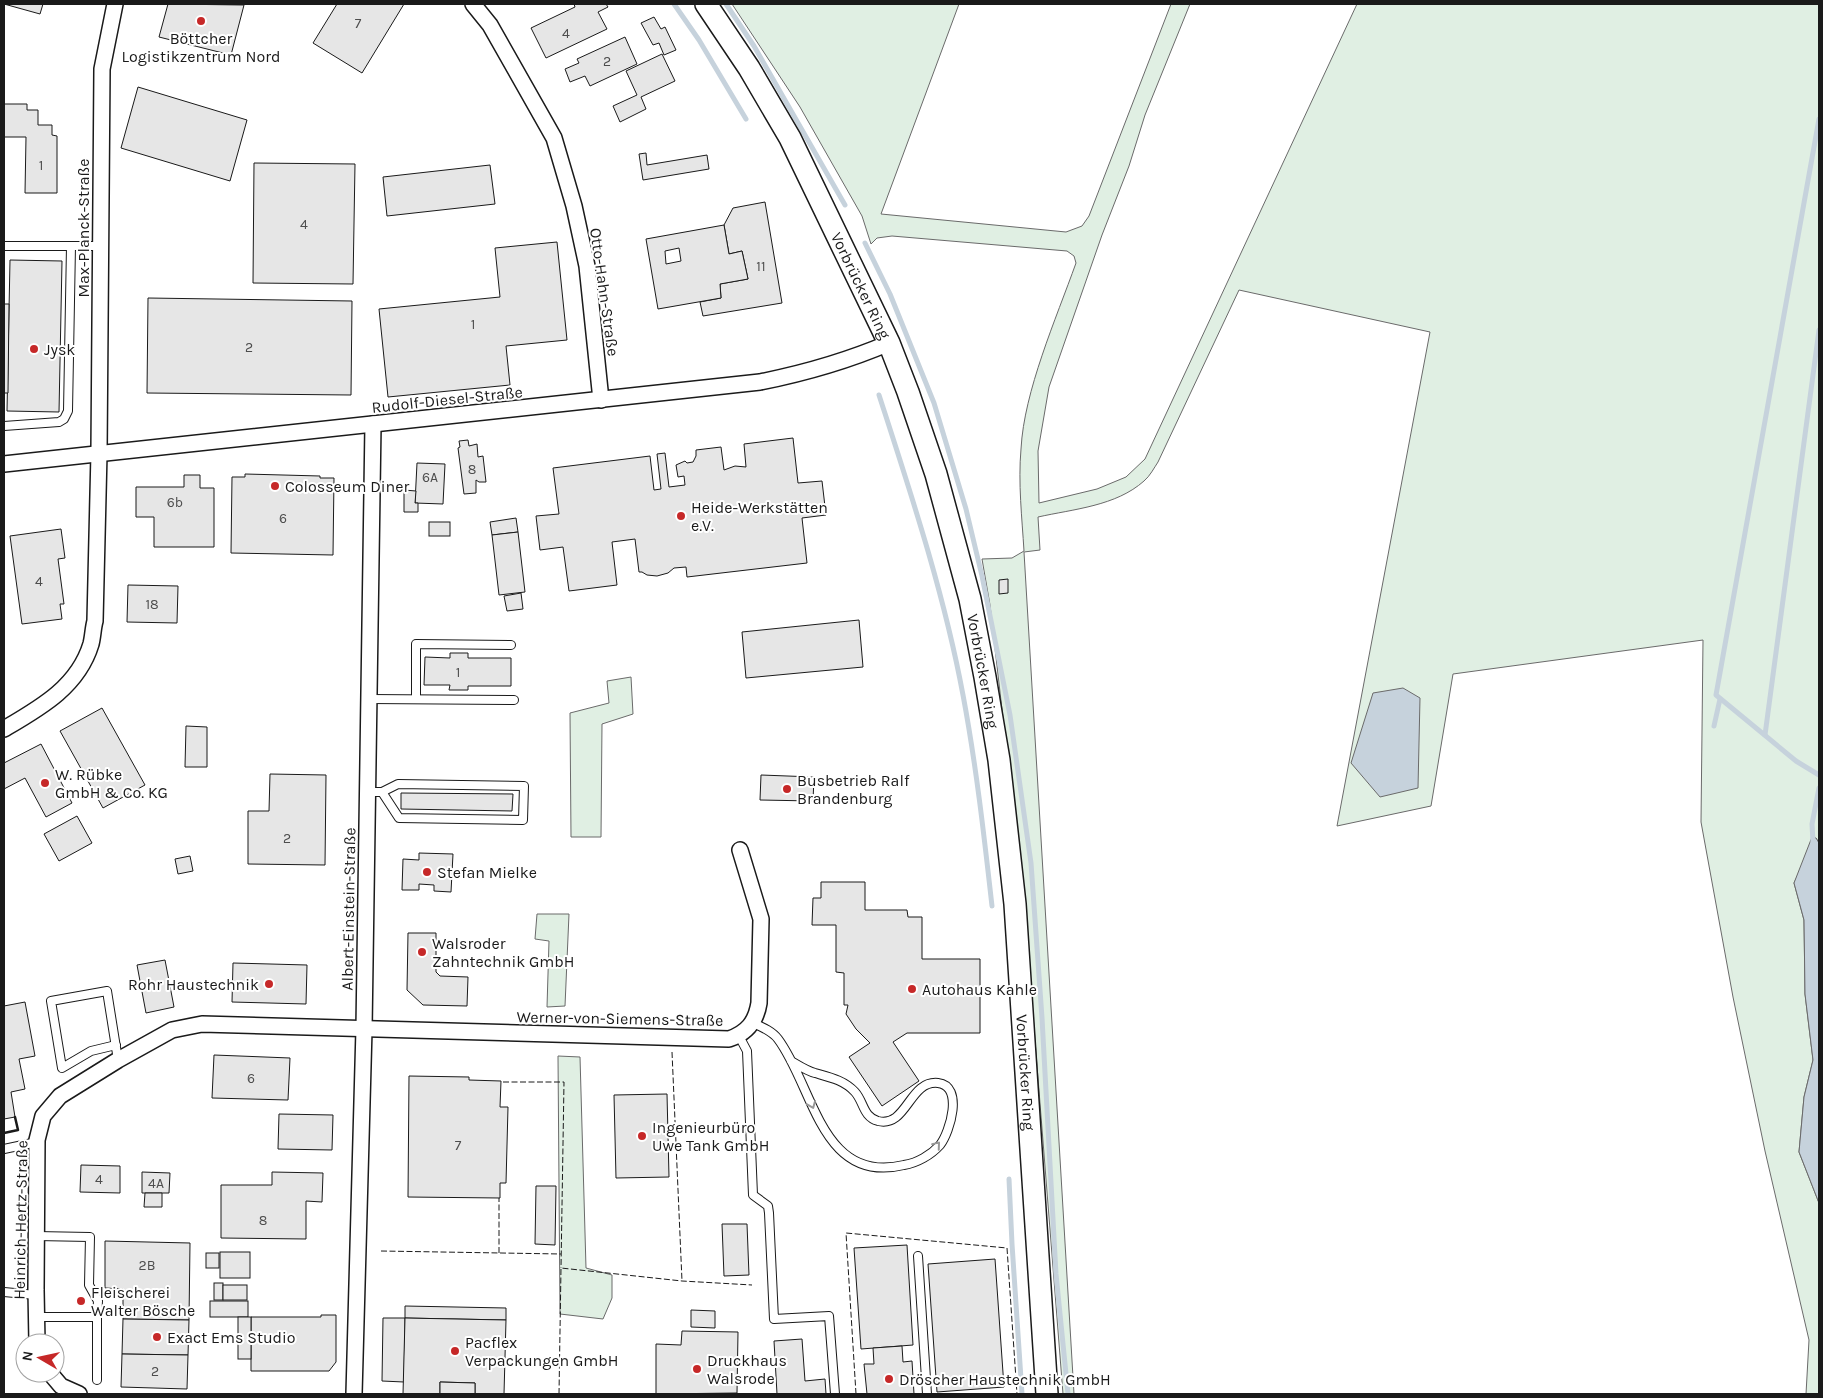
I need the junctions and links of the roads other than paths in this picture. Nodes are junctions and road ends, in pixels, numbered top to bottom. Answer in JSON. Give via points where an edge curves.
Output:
{"nodes":[{"id":1,"x":115,"y":4,"type":"edge"},
{"id":2,"x":473,"y":4,"type":"edge"},
{"id":3,"x":706,"y":4,"type":"edge"},
{"id":4,"x":4,"y":246,"type":"edge"},
{"id":5,"x":71,"y":246,"type":"junction"},
{"id":6,"x":100,"y":246,"type":"junction"},
{"id":7,"x":889,"y":343,"type":"junction"},
{"id":8,"x":601,"y":400,"type":"junction"},
{"id":9,"x":373,"y":424,"type":"junction"},
{"id":10,"x":4,"y":426,"type":"edge"},
{"id":11,"x":99,"y":453,"type":"junction"},
{"id":12,"x":4,"y":464,"type":"edge"},
{"id":13,"x":511,"y":645,"type":"dead end"},
{"id":14,"x":369,"y":699,"type":"junction"},
{"id":15,"x":416,"y":699,"type":"junction"},
{"id":16,"x":514,"y":700,"type":"dead end"},
{"id":17,"x":4,"y":729,"type":"edge"},
{"id":18,"x":375,"y":792,"type":"junction"},
{"id":19,"x":740,"y":850,"type":"dead end"},
{"id":20,"x":753,"y":1023,"type":"junction"},
{"id":21,"x":364,"y":1029,"type":"junction"},
{"id":22,"x":739,"y":1036,"type":"junction"},
{"id":23,"x":117,"y":1053,"type":"junction"},
{"id":24,"x":791,"y":1061,"type":"junction"},
{"id":25,"x":37,"y":1142,"type":"junction"},
{"id":26,"x":4,"y":1149,"type":"edge"},
{"id":27,"x":36,"y":1236,"type":"junction"},
{"id":28,"x":918,"y":1256,"type":"dead end"},
{"id":29,"x":4,"y":1292,"type":"edge"},
{"id":30,"x":36,"y":1295,"type":"junction"},
{"id":31,"x":37,"y":1317,"type":"junction"},
{"id":32,"x":97,"y":1317,"type":"junction"},
{"id":33,"x":38,"y":1333,"type":"edge"},
{"id":34,"x":97,"y":1380,"type":"dead end"},
{"id":35,"x":58,"y":1383,"type":"edge"},
{"id":36,"x":79,"y":1394,"type":"edge"},
{"id":37,"x":354,"y":1394,"type":"edge"},
{"id":38,"x":835,"y":1394,"type":"edge"},
{"id":39,"x":927,"y":1394,"type":"edge"},
{"id":40,"x":1047,"y":1394,"type":"edge"}],
"edges":[{"from":1,"to":6,"type":"street","name":"Max-Planck-Straße","via":[[102,69]]},
{"from":2,"to":8,"type":"street","name":"Otto-Hahn-Straße","via":[[490,25],[554,138],[587,266]]},
{"from":3,"to":7,"type":"main road","name":"Vorbrücker Ring","via":[[790,138]]},
{"from":4,"to":5,"type":"lane"},
{"from":5,"to":6,"type":"lane"},
{"from":5,"to":10,"type":"lane","via":[[68,411],[59,422]]},
{"from":6,"to":11,"type":"street","name":"Max-Planck-Straße"},
{"from":7,"to":8,"type":"street","name":"Rudolf-Diesel-Straße","via":[[832,364],[768,381]]},
{"from":7,"to":40,"type":"main road","name":"Vorbrücker Ring","via":[[936,474],[970,599],[999,760],[1015,904]]},
{"from":8,"to":9,"type":"street","name":"Rudolf-Diesel-Straße"},
{"from":9,"to":11,"type":"street","name":"Rudolf-Diesel-Straße"},
{"from":9,"to":14,"type":"street","name":"Albert-Einstein-Straße"},
{"from":11,"to":12,"type":"street","name":"Rudolf-Diesel-Straße"},
{"from":11,"to":17,"type":"street","name":"Max-Planck-Straße","via":[[95,621],[91,644],[70,683],[42,707]]},
{"from":13,"to":15,"type":"lane","via":[[416,644]]},
{"from":14,"to":15,"type":"lane"},
{"from":14,"to":18,"type":"street","name":"Albert-Einstein-Straße"},
{"from":15,"to":16,"type":"lane"},
{"from":18,"to":18,"type":"lane","via":[[398,784],[524,786],[523,820],[398,818]]},
{"from":18,"to":21,"type":"street","name":"Albert-Einstein-Straße"},
{"from":19,"to":20,"type":"street","via":[[761,919],[759,1003]]},
{"from":20,"to":22,"type":"street","name":"Werner-von-Siemens-Straße"},
{"from":20,"to":24,"type":"lane","via":[[778,1038]]},
{"from":21,"to":22,"type":"street","name":"Werner-von-Siemens-Straße","via":[[729,1039]]},
{"from":21,"to":23,"type":"street","name":"Heinrich-Hertz-Straße","via":[[202,1024],[172,1030]]},
{"from":21,"to":37,"type":"street","name":"Albert-Einstein-Straße"},
{"from":22,"to":38,"type":"lane","via":[[747,1051],[753,1195],[768,1206],[774,1319],[828,1316]]},
{"from":23,"to":23,"type":"lane","via":[[107,991],[50,1002],[62,1068],[91,1051]]},
{"from":23,"to":25,"type":"street","name":"Heinrich-Hertz-Straße","via":[[60,1096],[42,1116]]},
{"from":24,"to":24,"type":"lane","one_way":true,"via":[[819,1122],[833,1144],[848,1157],[866,1165],[886,1168],[924,1158],[940,1144],[953,1107],[953,1095],[947,1087],[938,1083],[929,1085],[911,1098],[893,1120],[878,1121],[867,1116],[855,1092],[838,1080],[814,1073]]},
{"from":25,"to":26,"type":"lane"},
{"from":25,"to":27,"type":"street","name":"Heinrich-Hertz-Straße"},
{"from":27,"to":30,"type":"street","name":"Heinrich-Hertz-Straße"},
{"from":27,"to":32,"type":"lane","via":[[90,1237],[89,1285],[98,1301]]},
{"from":28,"to":39,"type":"lane"},
{"from":29,"to":30,"type":"lane"},
{"from":30,"to":31,"type":"street","name":"Heinrich-Hertz-Straße"},
{"from":31,"to":32,"type":"lane"},
{"from":31,"to":33,"type":"street","name":"Heinrich-Hertz-Straße"},
{"from":32,"to":34,"type":"lane"},
{"from":35,"to":36,"type":"street"}]}
